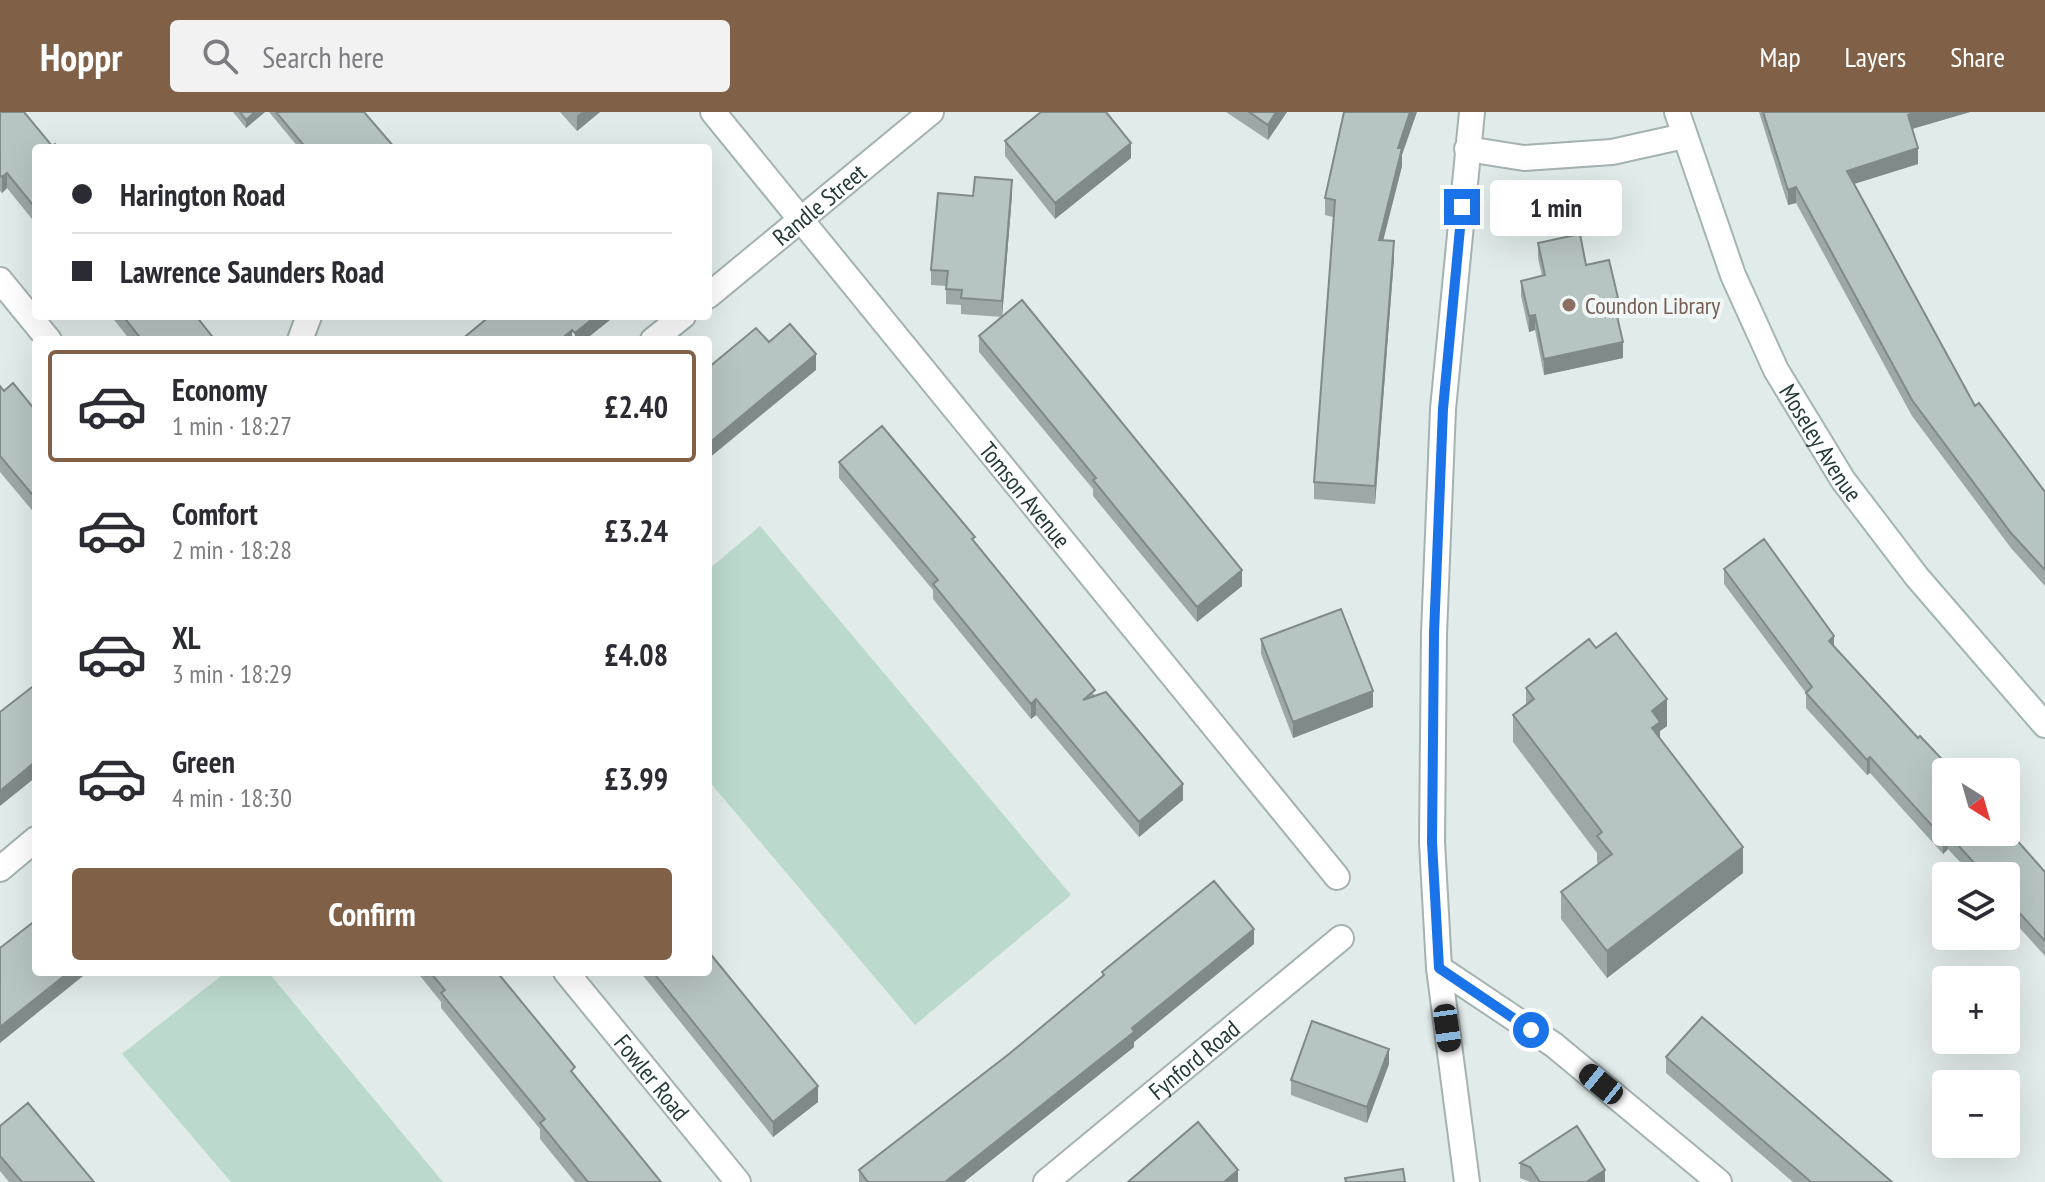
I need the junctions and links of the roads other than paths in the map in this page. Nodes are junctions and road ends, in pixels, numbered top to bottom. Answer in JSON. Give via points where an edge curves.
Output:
{"nodes":[{"id":1,"x":713,"y":112,"type":"edge"},
{"id":2,"x":931,"y":112,"type":"edge"},
{"id":3,"x":1472,"y":112,"type":"edge"},
{"id":4,"x":1677,"y":112,"type":"edge"},
{"id":5,"x":1684,"y":136,"type":"junction"},
{"id":6,"x":1467,"y":149,"type":"junction"},
{"id":7,"x":800,"y":221,"type":"junction"},
{"id":8,"x":0,"y":280,"type":"edge"},
{"id":9,"x":712,"y":293,"type":"edge"},
{"id":10,"x":32,"y":319,"type":"edge"},
{"id":11,"x":33,"y":320,"type":"edge"},
{"id":12,"x":678,"y":320,"type":"edge"},
{"id":13,"x":46,"y":336,"type":"edge"},
{"id":14,"x":658,"y":336,"type":"edge"},
{"id":15,"x":2045,"y":725,"type":"edge"},
{"id":16,"x":32,"y":842,"type":"edge"},
{"id":17,"x":0,"y":869,"type":"edge"},
{"id":18,"x":1337,"y":877,"type":"dead end"},
{"id":19,"x":1341,"y":938,"type":"dead end"},
{"id":20,"x":1439,"y":968,"type":"junction"},
{"id":21,"x":569,"y":976,"type":"edge"},
{"id":22,"x":738,"y":1182,"type":"edge"},
{"id":23,"x":1046,"y":1182,"type":"edge"},
{"id":24,"x":1467,"y":1182,"type":"edge"},
{"id":25,"x":1719,"y":1182,"type":"edge"}],
"edges":[{"from":1,"to":7,"type":"street","name":"Tomson Avenue"},
{"from":2,"to":7,"type":"street","name":"Randle Street"},
{"from":3,"to":6,"type":"street"},
{"from":4,"to":5,"type":"street","name":"Moseley Avenue"},
{"from":5,"to":6,"type":"street","via":[[1612,152],[1524,158]]},
{"from":5,"to":15,"type":"street","name":"Moseley Avenue","via":[[1733,275],[1776,370],[1843,480],[1917,577]]},
{"from":6,"to":20,"type":"street","via":[[1443,409],[1434,634],[1432,842]]},
{"from":7,"to":9,"type":"street","name":"Randle Street"},
{"from":7,"to":18,"type":"street","name":"Tomson Avenue"},
{"from":8,"to":10,"type":"street"},
{"from":11,"to":13,"type":"street"},
{"from":12,"to":14,"type":"street"},
{"from":16,"to":17,"type":"street"},
{"from":19,"to":23,"type":"street","name":"Fynford Road"},
{"from":20,"to":24,"type":"street"},
{"from":20,"to":25,"type":"street","via":[[1554,1045]]},
{"from":21,"to":22,"type":"street","name":"Fowler Road"}]}
